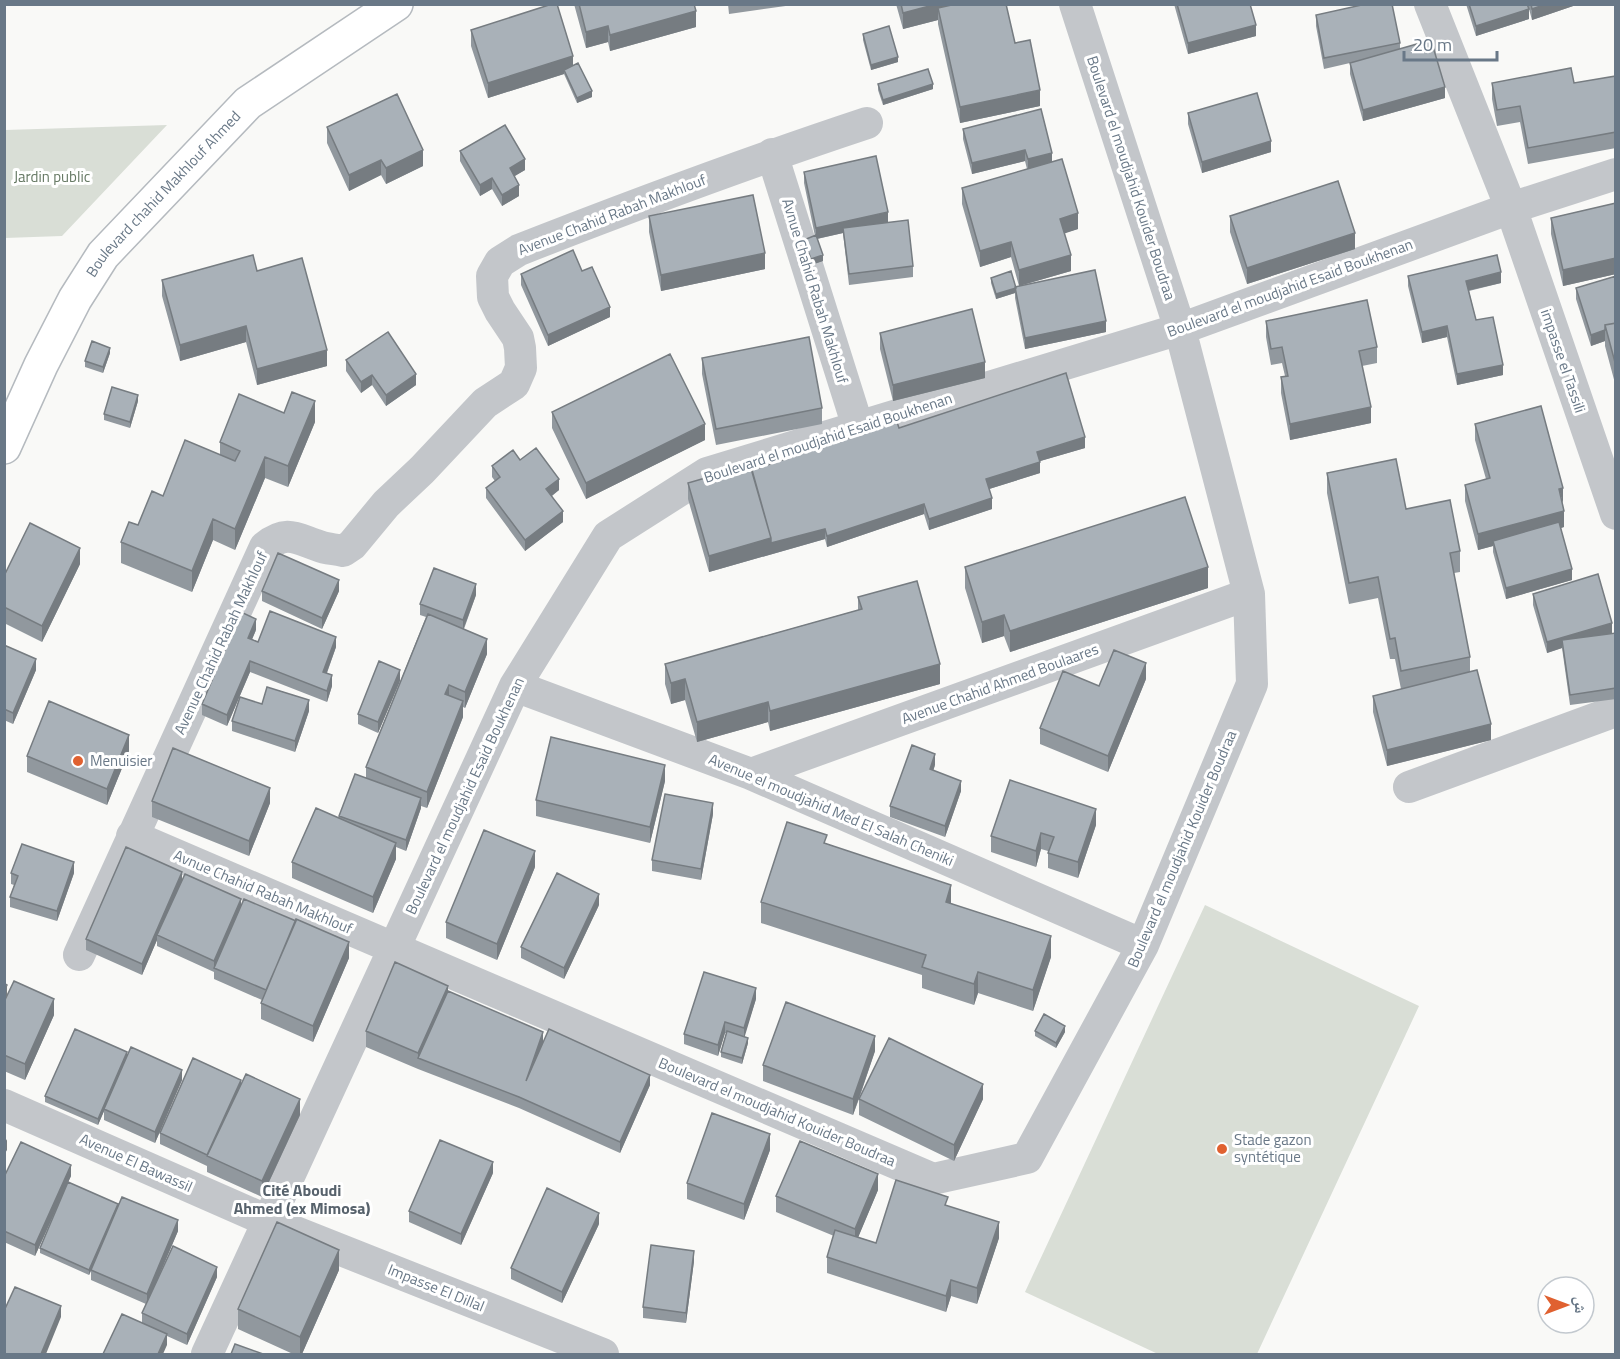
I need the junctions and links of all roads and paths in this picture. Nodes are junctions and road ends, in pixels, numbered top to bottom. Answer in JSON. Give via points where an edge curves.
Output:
{"nodes":[{"id":1,"x":396,"y":4,"type":"edge"},
{"id":2,"x":1075,"y":4,"type":"edge"},
{"id":3,"x":1430,"y":4,"type":"edge"},
{"id":4,"x":867,"y":123,"type":"dead end"},
{"id":5,"x":772,"y":154,"type":"junction"},
{"id":6,"x":1616,"y":174,"type":"edge"},
{"id":7,"x":1511,"y":208,"type":"junction"},
{"id":8,"x":1180,"y":329,"type":"junction"},
{"id":9,"x":858,"y":427,"type":"junction"},
{"id":10,"x":4,"y":447,"type":"edge"},
{"id":11,"x":1616,"y":514,"type":"edge"},
{"id":12,"x":1249,"y":594,"type":"junction"},
{"id":13,"x":515,"y":686,"type":"junction"},
{"id":14,"x":1616,"y":711,"type":"edge"},
{"id":15,"x":751,"y":774,"type":"junction"},
{"id":16,"x":1409,"y":787,"type":"dead end"},
{"id":17,"x":132,"y":836,"type":"junction"},
{"id":18,"x":1143,"y":945,"type":"junction"},
{"id":19,"x":394,"y":948,"type":"junction"},
{"id":20,"x":79,"y":955,"type":"dead end"},
{"id":21,"x":4,"y":1105,"type":"edge"},
{"id":22,"x":268,"y":1221,"type":"junction"},
{"id":23,"x":207,"y":1354,"type":"edge"},
{"id":24,"x":603,"y":1354,"type":"edge"}],
"edges":[{"from":1,"to":10,"type":"main road","name":"Boulevard chahid Makhlouf Ahmed","via":[[248,103],[103,255],[75,299]]},
{"from":2,"to":8,"type":"street","name":"Boulevard el moudjahid Kouider Boudraa"},
{"from":3,"to":7,"type":"street","name":"impasse el Tassili"},
{"from":4,"to":5,"type":"street","name":"Avenue Chahid Rabah Makhlouf"},
{"from":5,"to":9,"type":"street","name":"Avnue Chahid Rabah Makhlouf"},
{"from":5,"to":17,"type":"street","name":"Avenue Chahid Rabah Makhlouf","via":[[519,250],[500,262],[492,276],[493,297],[518,338],[521,368],[514,384],[485,403],[386,504],[352,545],[343,550],[285,536],[265,547]]},
{"from":6,"to":7,"type":"street","name":"Boulevard el moudjahid Esaid Boukhenan"},
{"from":7,"to":8,"type":"street","name":"Boulevard el moudjahid Esaid Boukhenan"},
{"from":7,"to":11,"type":"street","name":"impasse el Tassili"},
{"from":8,"to":9,"type":"street","name":"Boulevard el moudjahid Esaid Boukhenan"},
{"from":8,"to":12,"type":"street","name":"Boulevard el moudjahid Kouider Boudraa"},
{"from":9,"to":13,"type":"street","name":"Boulevard el moudjahid Esaid Boukhenan","via":[[707,473],[608,536]]},
{"from":12,"to":15,"type":"street","name":"Avenue Chahid Ahmed Boulaares"},
{"from":12,"to":18,"type":"street","name":"Boulevard el moudjahid Kouider Boudraa","via":[[1252,684]]},
{"from":13,"to":15,"type":"street","name":"Avenue el moudjahid Med El Salah Cheniki"},
{"from":13,"to":19,"type":"street","name":"Boulevard el moudjahid Esaid Boukhenan"},
{"from":14,"to":16,"type":"street"},
{"from":15,"to":18,"type":"street","name":"Avenue el moudjahid Med El Salah Cheniki"},
{"from":17,"to":19,"type":"street","name":"Avnue Chahid Rabah Makhlouf"},
{"from":17,"to":20,"type":"street","name":"Avenue Chahid Rabah Makhlouf"},
{"from":18,"to":19,"type":"street","name":"Boulevard el moudjahid Kouider Boudraa","via":[[1026,1158],[933,1179]]},
{"from":19,"to":22,"type":"street","name":"Boulevard el moudjahid Esaid Boukhenan"},
{"from":21,"to":22,"type":"street","name":"Avenue El Bawassil"},
{"from":22,"to":23,"type":"street","name":"Boulevard el moudjahid Esaid Boukhenan"},
{"from":22,"to":24,"type":"street","name":"Impasse El Dillal"}]}
